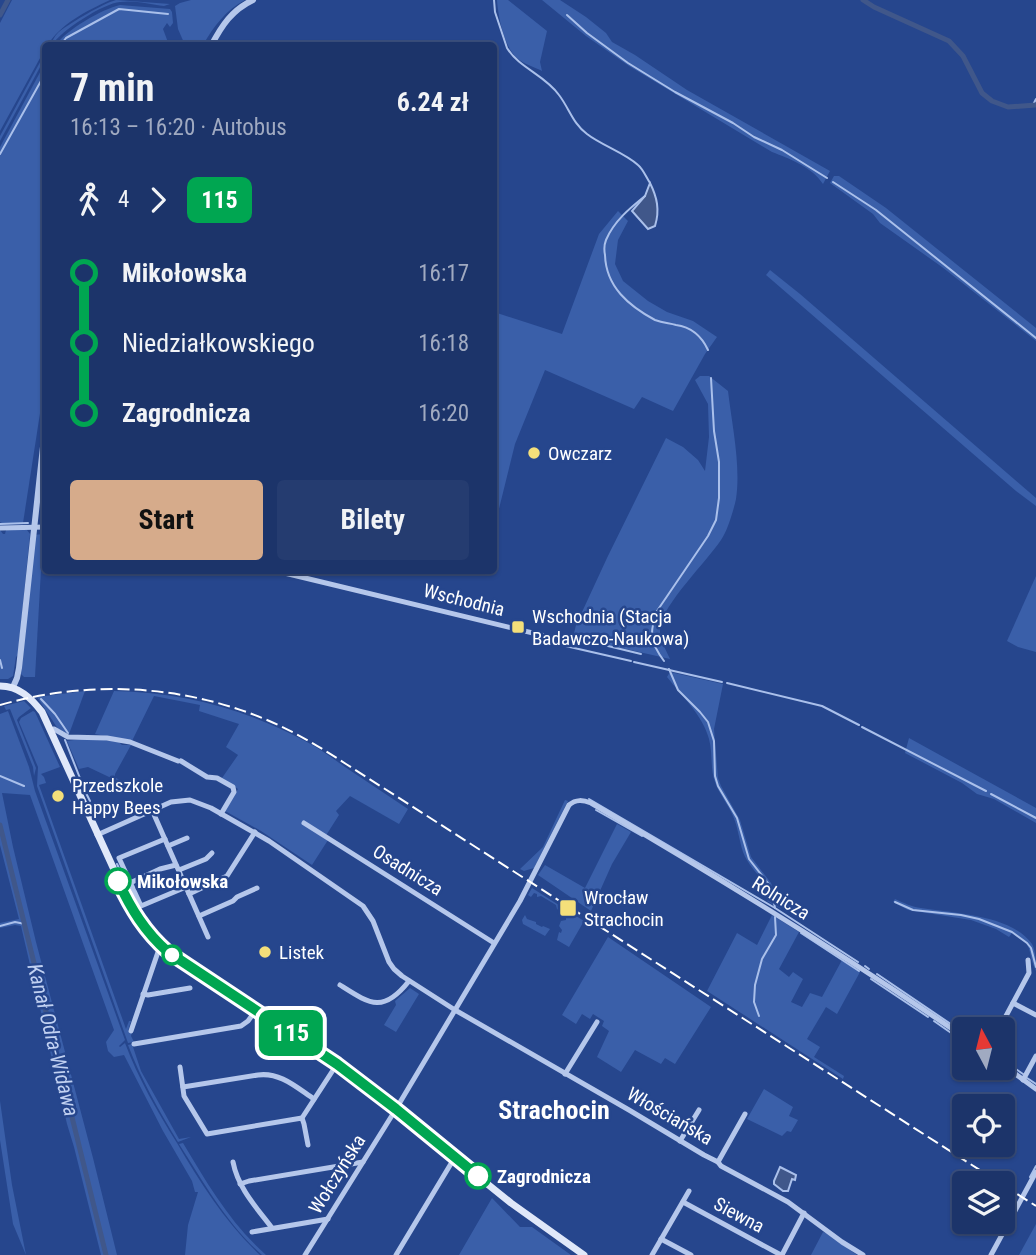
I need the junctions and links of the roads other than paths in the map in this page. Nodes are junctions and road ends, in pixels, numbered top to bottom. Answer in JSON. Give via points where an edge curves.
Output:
{"nodes":[{"id":1,"x":253,"y":0,"type":"edge"},
{"id":2,"x":213,"y":42,"type":"edge"},
{"id":3,"x":42,"y":452,"type":"edge"},
{"id":4,"x":33,"y":527,"type":"junction"},
{"id":5,"x":42,"y":527,"type":"edge"},
{"id":6,"x":0,"y":528,"type":"edge"},
{"id":7,"x":289,"y":574,"type":"edge"},
{"id":8,"x":566,"y":641,"type":"dead end"},
{"id":9,"x":0,"y":686,"type":"edge"},
{"id":10,"x":13,"y":687,"type":"junction"},
{"id":11,"x":50,"y":730,"type":"junction"},
{"id":12,"x":152,"y":810,"type":"junction"},
{"id":13,"x":221,"y":814,"type":"junction"},
{"id":14,"x":304,"y":823,"type":"dead end"},
{"id":15,"x":255,"y":832,"type":"junction"},
{"id":16,"x":97,"y":835,"type":"junction"},
{"id":17,"x":187,"y":838,"type":"dead end"},
{"id":18,"x":164,"y":839,"type":"junction"},
{"id":19,"x":168,"y":846,"type":"junction"},
{"id":20,"x":212,"y":853,"type":"dead end"},
{"id":21,"x":177,"y":867,"type":"junction"},
{"id":22,"x":130,"y":883,"type":"junction"},
{"id":23,"x":257,"y":888,"type":"dead end"},
{"id":24,"x":188,"y":890,"type":"junction"},
{"id":25,"x":199,"y":916,"type":"junction"},
{"id":26,"x":208,"y":937,"type":"dead end"},
{"id":27,"x":494,"y":943,"type":"junction"},
{"id":28,"x":161,"y":946,"type":"junction"},
{"id":29,"x":1028,"y":960,"type":"dead end"},
{"id":30,"x":409,"y":981,"type":"junction"},
{"id":31,"x":340,"y":985,"type":"dead end"},
{"id":32,"x":190,"y":988,"type":"dead end"},
{"id":33,"x":144,"y":994,"type":"junction"},
{"id":34,"x":1013,"y":1003,"type":"junction"},
{"id":35,"x":256,"y":1010,"type":"junction"},
{"id":36,"x":455,"y":1010,"type":"junction"},
{"id":37,"x":1036,"y":1015,"type":"edge"},
{"id":38,"x":1005,"y":1017,"type":"edge"},
{"id":39,"x":597,"y":1022,"type":"dead end"},
{"id":40,"x":952,"y":1029,"type":"edge"},
{"id":41,"x":131,"y":1031,"type":"dead end"},
{"id":42,"x":134,"y":1044,"type":"dead end"},
{"id":43,"x":1036,"y":1056,"type":"edge"},
{"id":44,"x":337,"y":1064,"type":"junction"},
{"id":45,"x":180,"y":1067,"type":"dead end"},
{"id":46,"x":565,"y":1074,"type":"junction"},
{"id":47,"x":1015,"y":1074,"type":"edge"},
{"id":48,"x":1023,"y":1080,"type":"junction"},
{"id":49,"x":183,"y":1087,"type":"junction"},
{"id":50,"x":1036,"y":1088,"type":"edge"},
{"id":51,"x":314,"y":1099,"type":"junction"},
{"id":52,"x":396,"y":1109,"type":"junction"},
{"id":53,"x":699,"y":1110,"type":"dead end"},
{"id":54,"x":745,"y":1114,"type":"dead end"},
{"id":55,"x":302,"y":1118,"type":"junction"},
{"id":56,"x":680,"y":1141,"type":"junction"},
{"id":57,"x":308,"y":1145,"type":"dead end"},
{"id":58,"x":455,"y":1157,"type":"junction"},
{"id":59,"x":718,"y":1161,"type":"junction"},
{"id":60,"x":233,"y":1162,"type":"dead end"},
{"id":61,"x":363,"y":1162,"type":"junction"},
{"id":62,"x":1036,"y":1172,"type":"edge"},
{"id":63,"x":240,"y":1184,"type":"junction"},
{"id":64,"x":689,"y":1191,"type":"dead end"},
{"id":65,"x":683,"y":1202,"type":"junction"},
{"id":66,"x":804,"y":1213,"type":"junction"},
{"id":67,"x":328,"y":1219,"type":"junction"},
{"id":68,"x":272,"y":1228,"type":"junction"},
{"id":69,"x":252,"y":1232,"type":"dead end"},
{"id":70,"x":661,"y":1239,"type":"junction"},
{"id":71,"x":305,"y":1255,"type":"edge"},
{"id":72,"x":396,"y":1255,"type":"edge"},
{"id":73,"x":584,"y":1255,"type":"edge"},
{"id":74,"x":652,"y":1255,"type":"edge"},
{"id":75,"x":691,"y":1255,"type":"edge"},
{"id":76,"x":781,"y":1255,"type":"edge"},
{"id":77,"x":863,"y":1255,"type":"edge"},
{"id":78,"x":991,"y":1255,"type":"edge"}],
"edges":[{"from":1,"to":2,"type":"street","via":[[227,19]]},
{"from":3,"to":4,"type":"street"},
{"from":4,"to":5,"type":"street"},
{"from":4,"to":6,"type":"street"},
{"from":4,"to":10,"type":"street"},
{"from":7,"to":8,"type":"street","name":"Wschodnia"},
{"from":9,"to":10,"type":"main road"},
{"from":10,"to":11,"type":"main road","via":[[34,702]]},
{"from":11,"to":13,"type":"street","via":[[68,737],[131,742],[217,778],[234,792]]},
{"from":11,"to":16,"type":"main road"},
{"from":12,"to":13,"type":"street","via":[[190,800]]},
{"from":12,"to":16,"type":"street"},
{"from":12,"to":18,"type":"street"},
{"from":13,"to":15,"type":"street"},
{"from":14,"to":27,"type":"street","name":"Osadnicza"},
{"from":15,"to":24,"type":"street","via":[[227,876]]},
{"from":15,"to":30,"type":"street","via":[[363,906],[394,969]]},
{"from":16,"to":28,"type":"main road","via":[[136,916]]},
{"from":17,"to":19,"type":"street"},
{"from":18,"to":19,"type":"street"},
{"from":18,"to":22,"type":"street","via":[[119,858]]},
{"from":19,"to":21,"type":"street"},
{"from":20,"to":21,"type":"street"},
{"from":21,"to":22,"type":"street","via":[[160,869]]},
{"from":21,"to":24,"type":"street"},
{"from":22,"to":24,"type":"street","via":[[141,906]]},
{"from":23,"to":25,"type":"street"},
{"from":24,"to":25,"type":"street"},
{"from":25,"to":26,"type":"street"},
{"from":27,"to":36,"type":"street"},
{"from":27,"to":40,"type":"street","name":"Rolnicza","via":[[569,805],[580,800],[734,888]]},
{"from":28,"to":33,"type":"street"},
{"from":28,"to":35,"type":"main road"},
{"from":29,"to":34,"type":"street","via":[[1029,973]]},
{"from":30,"to":31,"type":"street","via":[[391,999],[377,1003]]},
{"from":30,"to":36,"type":"street"},
{"from":32,"to":33,"type":"street"},
{"from":33,"to":41,"type":"street"},
{"from":34,"to":37,"type":"street"},
{"from":34,"to":38,"type":"street"},
{"from":35,"to":42,"type":"street","via":[[241,1026]]},
{"from":35,"to":44,"type":"main road"},
{"from":36,"to":46,"type":"street","name":"Włościańska"},
{"from":36,"to":52,"type":"street"},
{"from":39,"to":46,"type":"street"},
{"from":43,"to":48,"type":"street"},
{"from":44,"to":51,"type":"street"},
{"from":44,"to":52,"type":"main road"},
{"from":45,"to":49,"type":"street"},
{"from":46,"to":56,"type":"street","name":"Włościańska"},
{"from":47,"to":48,"type":"street"},
{"from":48,"to":50,"type":"street"},
{"from":49,"to":51,"type":"street","via":[[271,1074]]},
{"from":49,"to":55,"type":"street","via":[[207,1134]]},
{"from":51,"to":55,"type":"street"},
{"from":52,"to":58,"type":"main road"},
{"from":52,"to":61,"type":"street","name":"Wołczyńska"},
{"from":53,"to":56,"type":"street"},
{"from":54,"to":59,"type":"street"},
{"from":55,"to":57,"type":"street"},
{"from":56,"to":59,"type":"street","name":"Włościańska"},
{"from":58,"to":72,"type":"street"},
{"from":58,"to":73,"type":"main road"},
{"from":59,"to":66,"type":"street","name":"Włościańska"},
{"from":60,"to":63,"type":"street"},
{"from":61,"to":63,"type":"street"},
{"from":61,"to":67,"type":"street","name":"Wołczyńska"},
{"from":62,"to":78,"type":"street"},
{"from":63,"to":68,"type":"street"},
{"from":64,"to":65,"type":"street"},
{"from":65,"to":70,"type":"street"},
{"from":65,"to":76,"type":"street","name":"Siewna"},
{"from":66,"to":76,"type":"street"},
{"from":66,"to":77,"type":"street","name":"Włościańska"},
{"from":67,"to":68,"type":"street"},
{"from":67,"to":71,"type":"street","name":"Wołczyńska"},
{"from":68,"to":69,"type":"street"},
{"from":70,"to":74,"type":"street"},
{"from":70,"to":75,"type":"street"}]}
